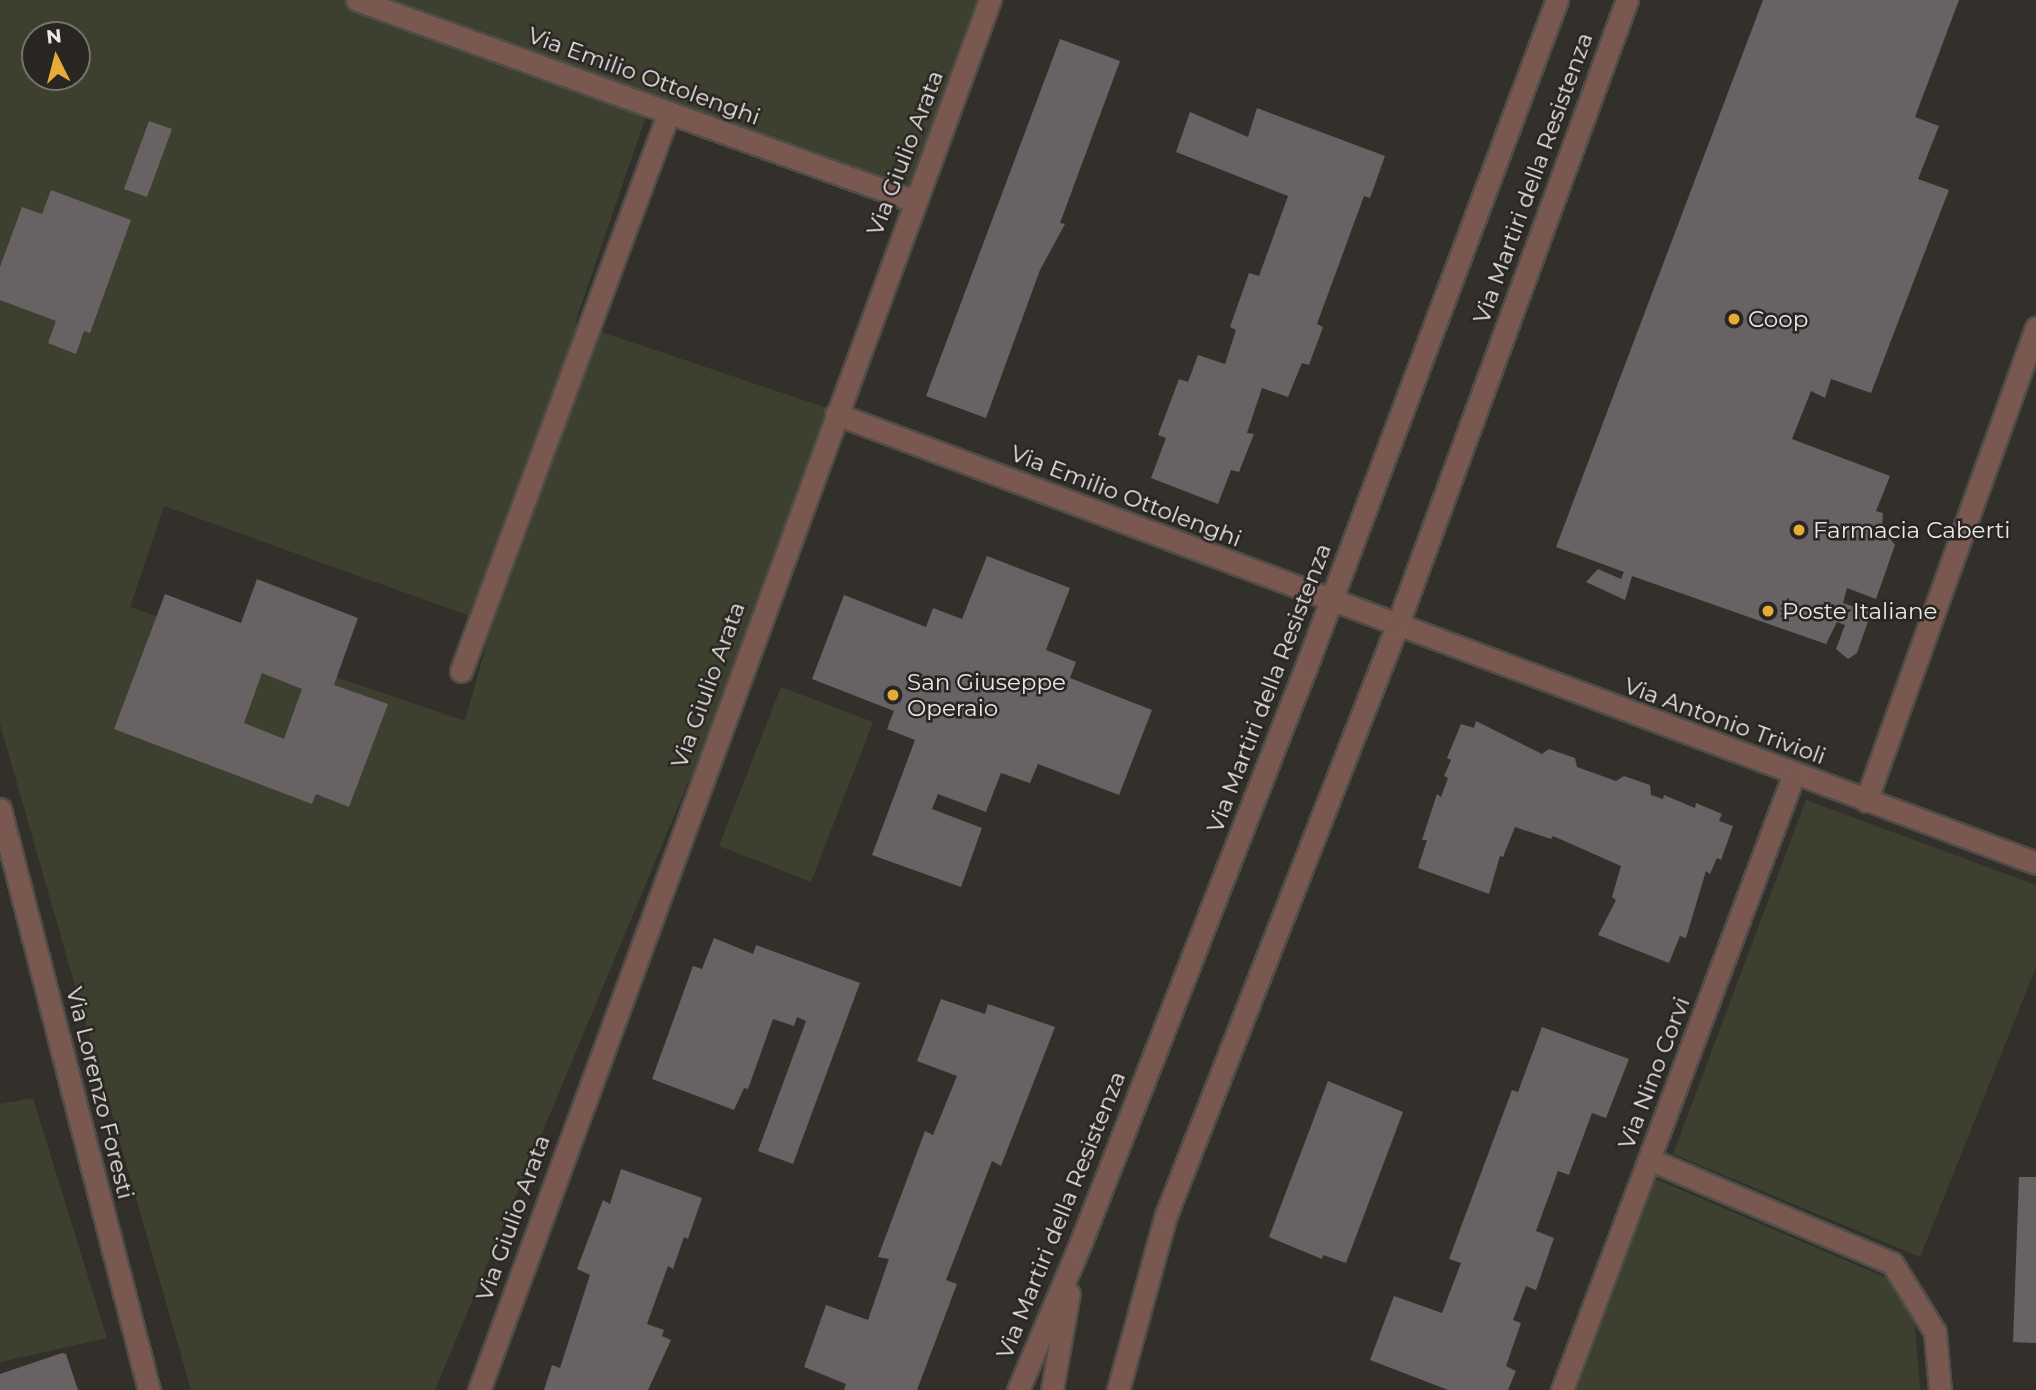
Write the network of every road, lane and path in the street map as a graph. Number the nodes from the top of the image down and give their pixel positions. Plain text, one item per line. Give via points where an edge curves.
1 (357, 0) edge
2 (990, 0) edge
3 (1557, 0) edge
4 (1627, 0) edge
5 (669, 112) junction
6 (914, 201) junction
7 (2036, 328) edge
8 (836, 414) junction
9 (1331, 601) junction
10 (1397, 626) junction
11 (461, 670) dead end
12 (1794, 774) junction
13 (1866, 801) junction
14 (0, 809) edge
15 (2036, 863) edge
16 (1649, 1159) junction
17 (1079, 1247) junction
18 (149, 1390) edge
19 (479, 1390) edge
20 (1018, 1390) edge
21 (1052, 1390) edge
22 (1118, 1390) edge
23 (1562, 1390) edge
24 (1940, 1390) edge

1 - 5 street, Via Emilio Ottolenghi
2 - 6 street, Via Giulio Arata
3 - 9 street, Via Martiri della Resistenza
4 - 10 street, Via Martiri della Resistenza
5 - 6 street, Via Emilio Ottolenghi
5 - 11 street
6 - 8 street, Via Giulio Arata
7 - 13 street
8 - 9 street, Via Emilio Ottolenghi
8 - 19 street, Via Giulio Arata
9 - 10 street, Via Emilio Ottolenghi
9 - 17 street, Via Martiri della Resistenza
10 - 12 street, Via Antonio Trivioli
10 - 22 street, Via Martiri della Resistenza via 1166,1215
12 - 13 street, Via Antonio Trivioli
12 - 16 street, Via Nino Corvi
13 - 15 street, Via Antonio Trivioli
14 - 18 street, Via Lorenzo Foresti
16 - 23 street, Via Nino Corvi
16 - 24 street via 1892,1263 1935,1332
17 - 20 street, Via Martiri della Resistenza
17 - 21 street

